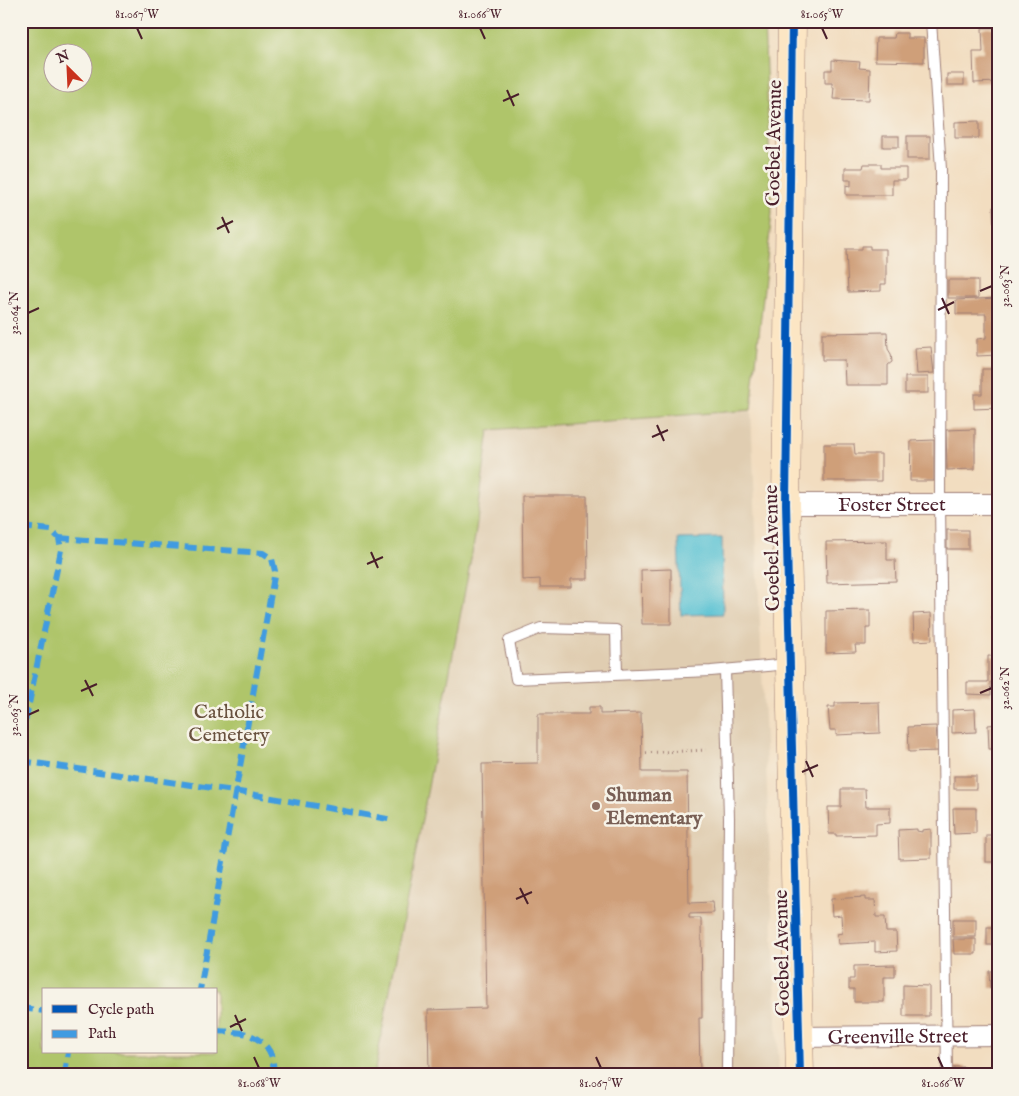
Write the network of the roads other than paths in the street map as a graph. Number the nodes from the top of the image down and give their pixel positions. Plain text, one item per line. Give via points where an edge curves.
1 (792, 21) edge
2 (931, 21) edge
3 (940, 503) junction
4 (786, 504) junction
5 (998, 504) edge
6 (790, 664) junction
7 (725, 670) junction
8 (617, 675) junction
9 (998, 1035) edge
10 (946, 1036) junction
11 (799, 1037) junction
12 (727, 1075) edge
13 (800, 1075) edge
14 (947, 1075) edge

1 - 4 street, Goebel Avenue
2 - 3 lane via 940,169
3 - 4 street, Foster Street
3 - 5 street, Foster Street
3 - 10 lane
4 - 6 street, Goebel Avenue
6 - 7 lane
6 - 11 street, Goebel Avenue
7 - 8 lane
7 - 12 lane via 729,818
8 - 8 lane via 516,679 509,641 541,628 616,630
9 - 10 street, Greenville Street
10 - 11 street, Greenville Street
10 - 14 lane
11 - 13 street, Goebel Avenue

